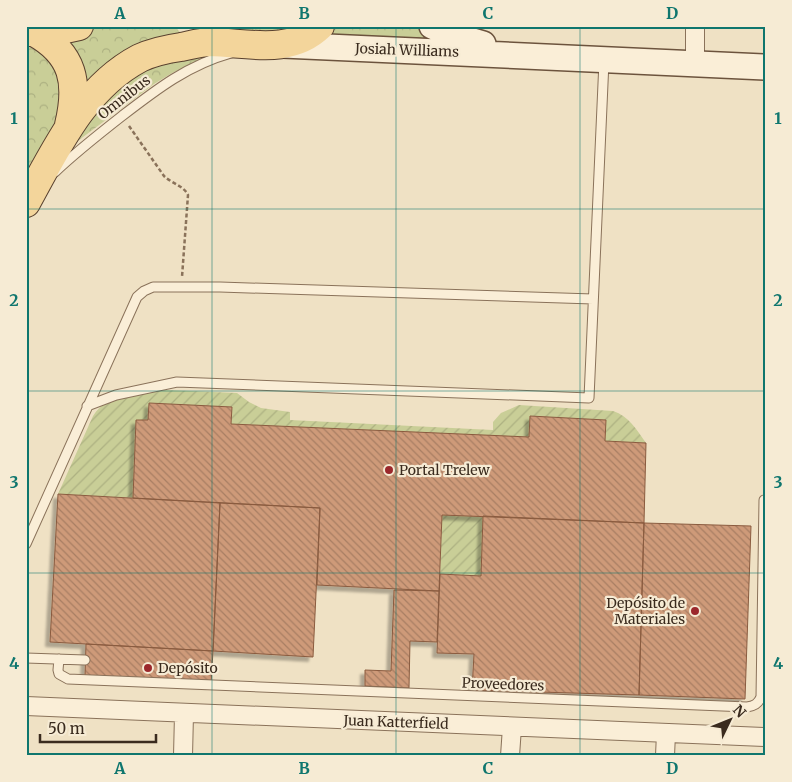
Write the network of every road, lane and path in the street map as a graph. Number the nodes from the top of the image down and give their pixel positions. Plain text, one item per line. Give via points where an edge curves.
1 (79, 26) edge
2 (182, 26) edge
3 (320, 26) edge
4 (432, 26) edge
5 (696, 26) edge
6 (30, 32) edge
7 (209, 42) junction
8 (271, 45) junction
9 (532, 55) junction
10 (604, 59) junction
11 (695, 63) junction
12 (766, 67) edge
13 (126, 122) dead end
14 (68, 126) junction
15 (26, 203) edge
16 (182, 286) junction
17 (594, 299) junction
18 (87, 406) junction
19 (764, 500) dead end
20 (26, 544) edge
21 (26, 658) edge
22 (59, 659) junction
23 (86, 660) dead end
24 (26, 706) edge
25 (184, 714) junction
26 (512, 727) junction
27 (666, 734) junction
28 (766, 738) edge
29 (183, 756) edge
30 (510, 756) edge
31 (665, 756) edge

1 - 6 main road
2 - 7 main road
3 - 8 main road via 300,41
4 - 9 main road, Josiah Williams via 474,42
5 - 11 street
6 - 14 main road via 48,40 61,52 69,66 74,96
7 - 8 main road
7 - 14 main road via 142,57 108,81
8 - 9 main road, Josiah Williams
8 - 15 lane, Omnibus via 230,53 163,84 85,145
9 - 10 main road, Josiah Williams
10 - 11 main road, Josiah Williams
10 - 17 lane
11 - 12 main road, Josiah Williams
13 - 16 path via 164,176 183,188 188,196
14 - 15 main road
16 - 17 lane
16 - 18 lane via 153,287 137,297
17 - 18 lane via 589,398 177,382 116,395
18 - 20 lane
19 - 22 lane, Proveedores via 761,698 754,706 68,679 59,674
21 - 22 lane
22 - 23 lane
24 - 25 street, Juan Katterfield
25 - 26 street, Juan Katterfield
25 - 29 street
26 - 27 street, Juan Katterfield
26 - 30 street
27 - 28 street, Juan Katterfield
27 - 31 street

